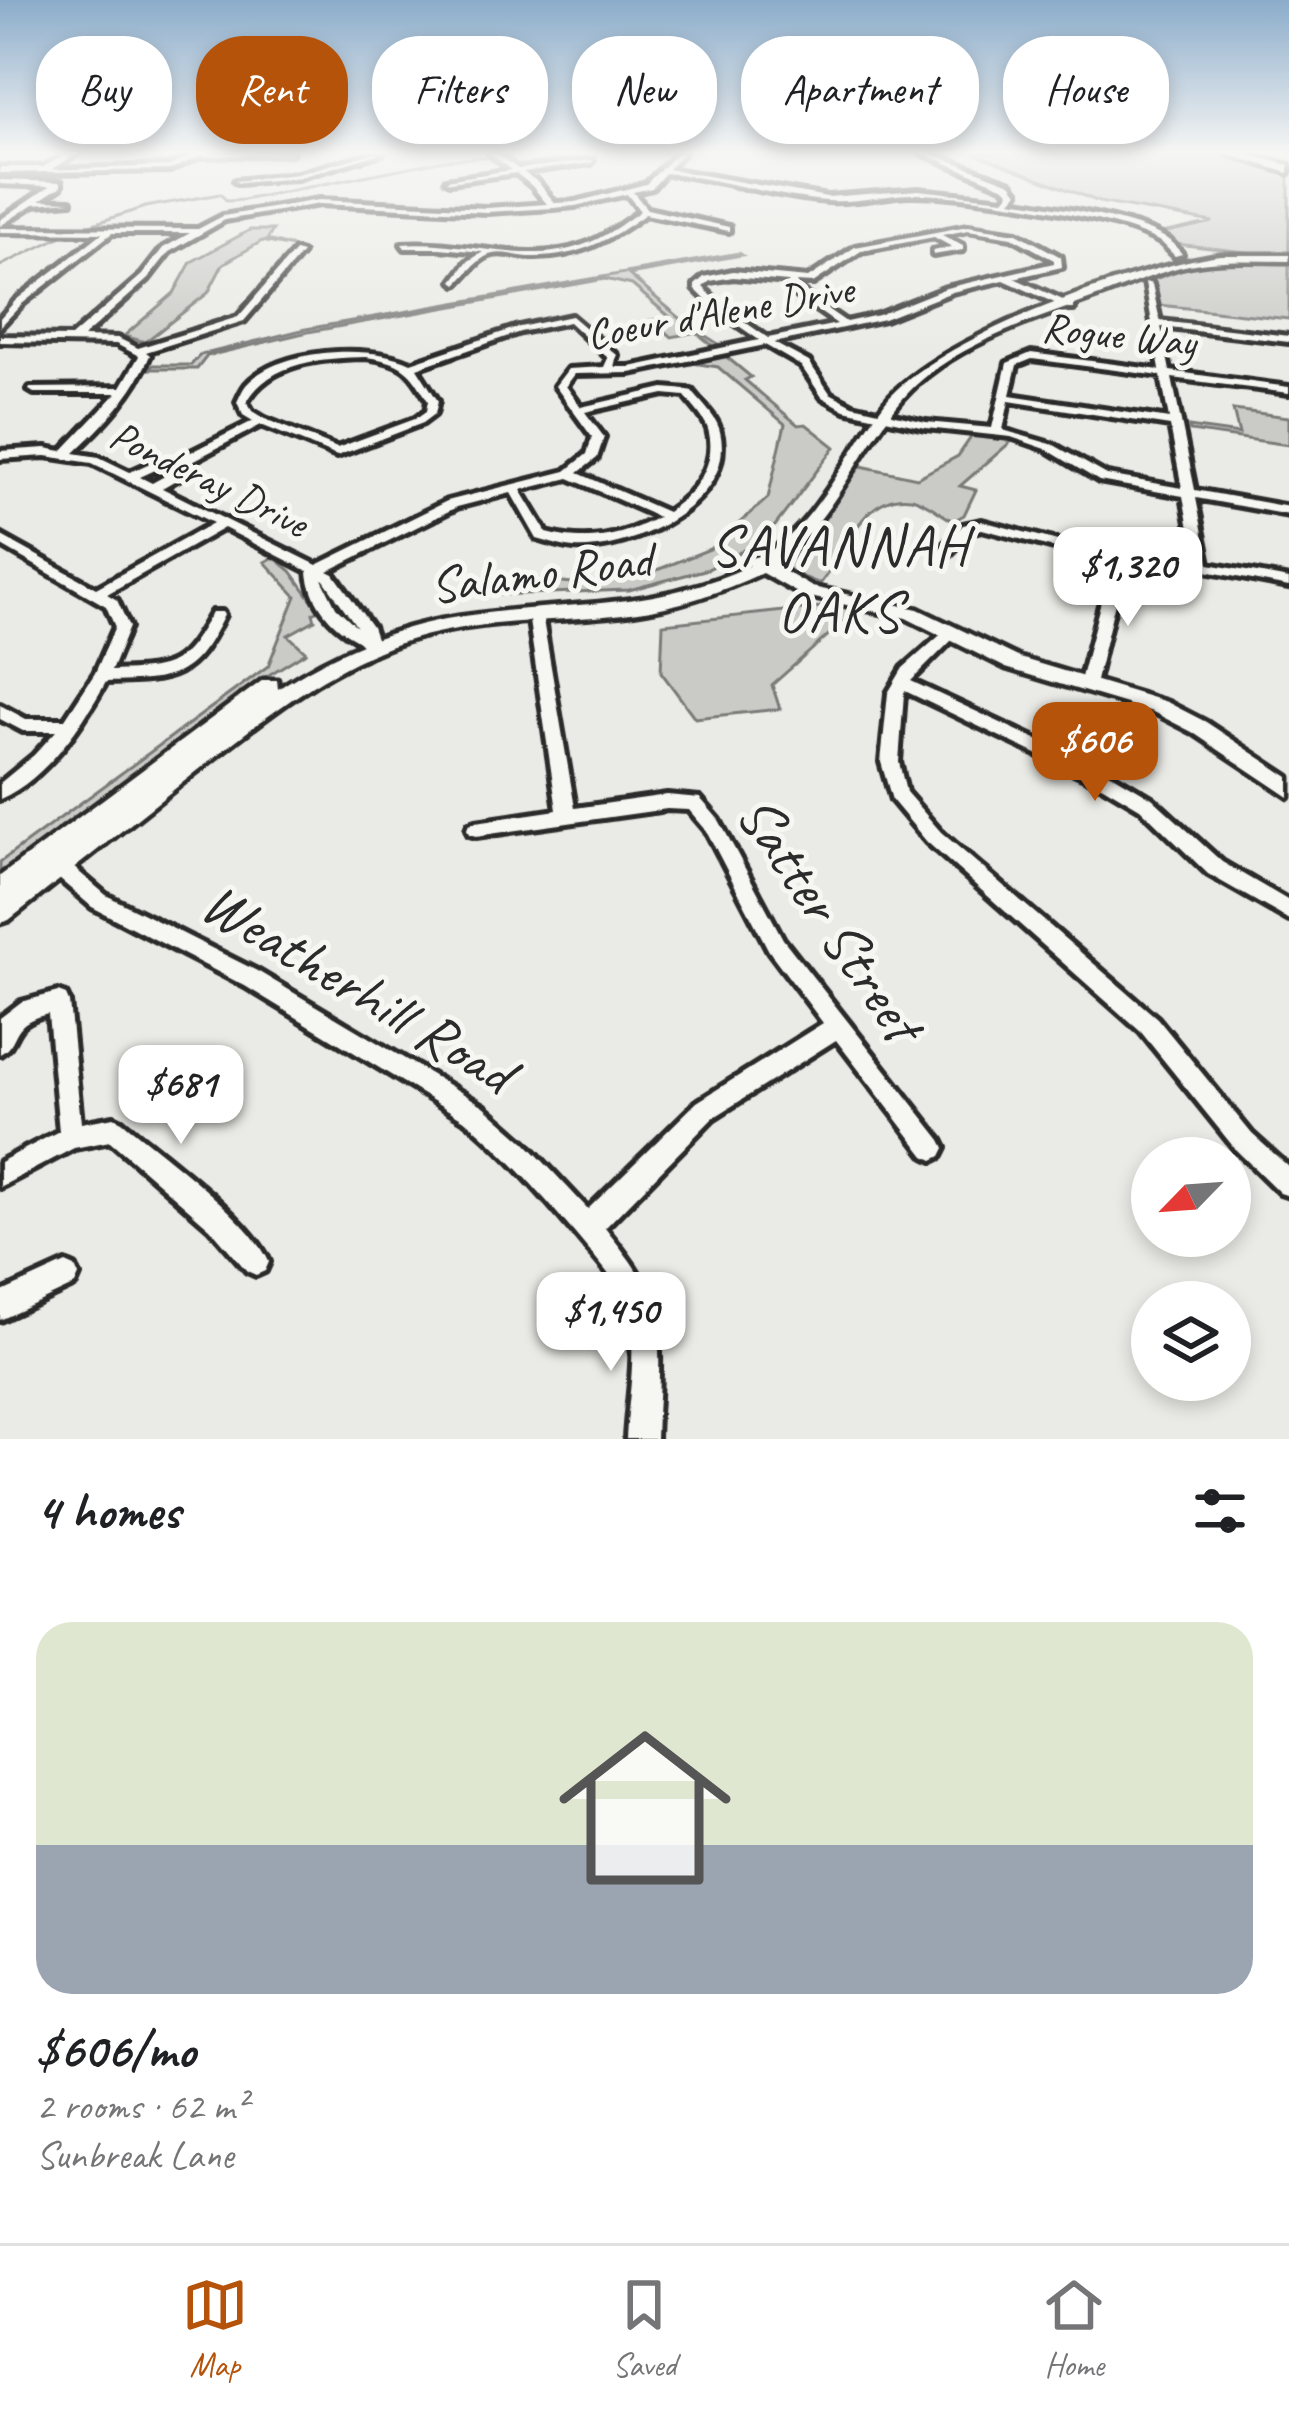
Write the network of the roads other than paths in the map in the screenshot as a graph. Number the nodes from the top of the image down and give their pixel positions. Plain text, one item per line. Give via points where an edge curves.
1 (216, 220) edge
2 (631, 220) edge
3 (681, 220) edge
4 (1097, 220) edge
5 (0, 227) edge
6 (726, 230) dead end
7 (110, 231) junction
8 (202, 231) junction
9 (933, 234) junction
10 (405, 246) dead end
11 (490, 252) junction
12 (298, 253) dead end
13 (936, 253) dead end
14 (1184, 258) junction
15 (1289, 258) edge
16 (1007, 278) junction
17 (457, 280) dead end
18 (792, 283) junction
19 (1148, 284) dead end
20 (1066, 305) junction
21 (0, 324) edge
22 (1158, 324) junction
23 (845, 325) junction
24 (0, 339) edge
25 (75, 339) junction
26 (1289, 339) edge
27 (767, 341) junction
28 (141, 350) junction
29 (411, 366) junction
30 (608, 369) junction
31 (1166, 370) junction
32 (34, 390) dead end
33 (120, 390) junction
34 (1289, 390) edge
35 (1005, 398) junction
36 (580, 410) junction
37 (878, 415) junction
38 (261, 422) junction
39 (1176, 424) junction
40 (997, 431) junction
41 (67, 453) junction
42 (0, 455) edge
43 (178, 463) junction
44 (570, 473) junction
45 (132, 476) junction
46 (154, 487) junction
47 (514, 488) junction
48 (1191, 494) junction
49 (1289, 511) edge
50 (668, 517) junction
51 (224, 522) junction
52 (0, 539) edge
53 (941, 555) dead end
54 (1118, 561) junction
55 (755, 562) junction
56 (1203, 566) junction
57 (314, 572) junction
58 (1289, 583) edge
59 (96, 594) junction
60 (535, 614) junction
61 (217, 615) dead end
62 (952, 632) junction
63 (368, 642) junction
64 (99, 677) junction
65 (902, 683) junction
66 (1087, 685) junction
67 (0, 712) edge
68 (68, 725) junction
69 (1289, 788) edge
70 (0, 792) edge
71 (567, 816) junction
72 (476, 829) dead end
73 (52, 861) junction
74 (0, 890) edge
75 (1289, 910) edge
76 (0, 912) edge
77 (838, 1026) junction
78 (0, 1043) edge
79 (71, 1137) junction
80 (933, 1148) dead end
81 (0, 1174) edge
82 (1289, 1184) edge
83 (586, 1229) junction
84 (256, 1262) dead end
85 (66, 1276) dead end
86 (0, 1306) edge
87 (641, 1439) edge

1 - 8 street
2 - 11 street via 585,250 538,257
3 - 6 street
4 - 14 street via 1128,227
5 - 7 street
7 - 8 street
7 - 21 street
8 - 25 street via 166,250
9 - 13 street via 960,248
9 - 16 street, Coeur d'Alene Drive via 1003,231 1060,262
9 - 18 street, Coeur d'Alene Drive via 858,249 824,276
10 - 11 street
11 - 17 street
12 - 28 street via 241,319
14 - 15 main road, Salamo Road
14 - 20 main road, Salamo Road
16 - 20 street
16 - 23 street, Coeur d'Alene Drive
18 - 23 street
18 - 27 street via 733,274 698,285
19 - 22 street
20 - 37 main road, Salamo Road via 936,363
22 - 26 street, Rogue Way
22 - 31 street
23 - 27 street, Coeur d'Alene Drive
24 - 25 street
25 - 28 street
27 - 30 street, Coeur d'Alene Drive
27 - 37 street via 811,369 833,400
28 - 33 street via 142,364
29 - 30 street via 571,319 613,357
29 - 38 street via 351,354 277,369 244,393 244,409
29 - 38 street via 433,401 430,412 355,448 330,450
30 - 36 street, Coeur d'Alene Drive via 562,378
31 - 34 street, Rogue Way
31 - 35 street, Rogue Way via 1031,356 1012,363
31 - 39 street
32 - 33 street
33 - 41 street
35 - 39 street
35 - 40 street, Rogue Way
36 - 44 street, Coeur d'Alene Drive via 598,441
36 - 50 street via 678,391 707,411 720,437 713,470
37 - 40 street
37 - 55 main road, Salamo Road via 809,525
38 - 43 street
39 - 48 street
40 - 48 street via 1050,447 1091,475
41 - 42 street, Ponderay Drive
41 - 45 street, Ponderay Drive
43 - 45 street
43 - 46 street via 176,474
44 - 47 street
44 - 50 street
45 - 46 street, Ponderay Drive
46 - 51 street, Ponderay Drive
47 - 50 street via 542,536 559,542 631,535
47 - 57 street via 441,508
48 - 49 street
48 - 56 street
51 - 57 street, Ponderay Drive
51 - 59 street
52 - 59 street
53 - 54 street via 982,525
54 - 56 street
54 - 66 street
55 - 60 main road, Salamo Road via 710,590 659,604
55 - 62 main road via 807,591 892,607
55 - 63 main road, Salamo Road via 659,592 471,608
56 - 58 street
57 - 63 street, Ponderay Drive via 335,615
59 - 64 street via 118,609 122,627
60 - 63 main road, Salamo Road
60 - 71 street
61 - 64 street via 182,667
62 - 65 street
62 - 66 main road via 1013,663
63 - 73 main road, Salamo Road via 319,656 256,694
64 - 68 street
65 - 75 street via 1109,781 1146,803 1215,868
65 - 82 street via 890,763 914,818 1149,1024 1244,1142
66 - 69 main road via 1191,722
67 - 68 street via 23,725
68 - 70 street via 38,764
71 - 72 street, Satter Street
71 - 77 street, Satter Street via 694,803 776,945
73 - 74 main road, Salamo Road
73 - 76 main road, Salamo Road
73 - 83 street, Weatherhill Road via 99,901 252,979 476,1114
77 - 80 street, Satter Street
77 - 83 street via 705,1110
78 - 79 street via 23,1009 58,1002
79 - 81 street
79 - 84 street via 122,1132
83 - 87 street, Weatherhill Road via 628,1277 640,1306
85 - 86 street

